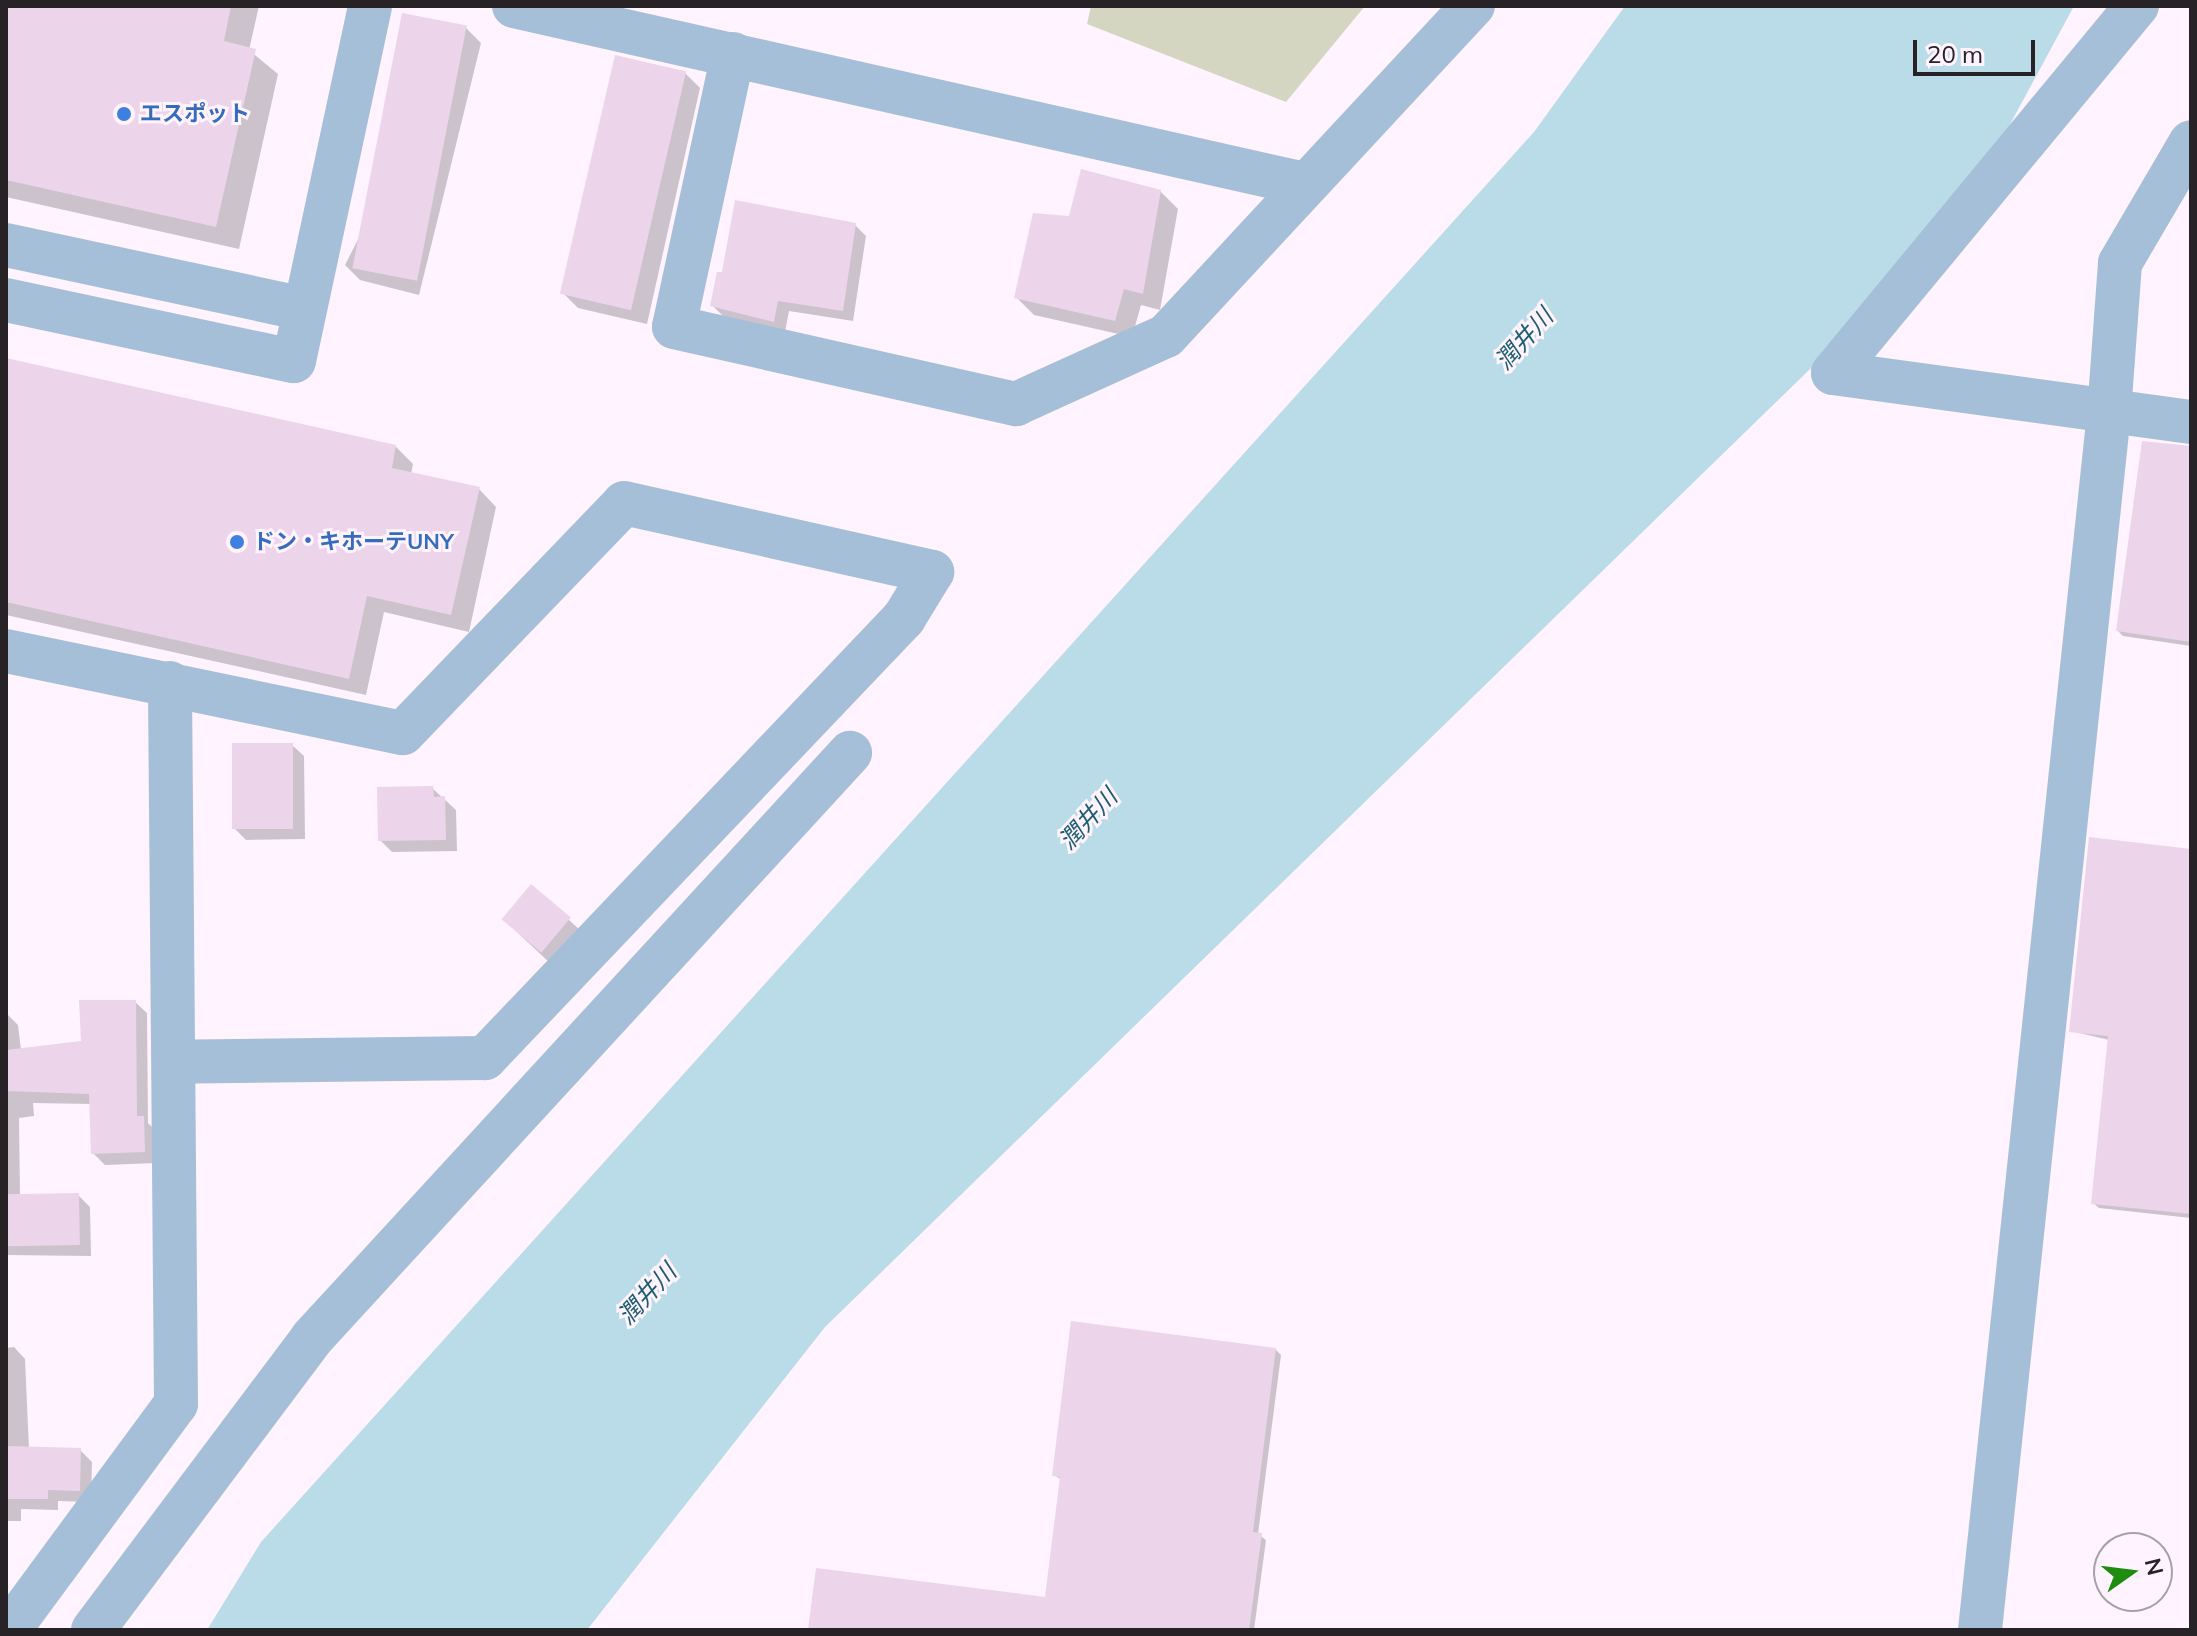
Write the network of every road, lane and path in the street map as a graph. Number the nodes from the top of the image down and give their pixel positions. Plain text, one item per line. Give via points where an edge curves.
1 (370, 6) edge
2 (514, 6) edge
3 (1473, 6) edge
4 (2137, 6) edge
5 (733, 54) junction
6 (2191, 142) edge
7 (1304, 184) junction
8 (6, 245) edge
9 (6, 300) edge
10 (304, 309) junction
11 (2109, 413) junction
12 (2191, 422) edge
13 (6, 651) edge
14 (170, 683) junction
15 (850, 753) dead end
16 (174, 1062) junction
17 (6, 1625) edge
18 (93, 1630) edge
19 (1980, 1630) edge

1 - 10 street
2 - 5 street
3 - 7 street
4 - 11 street via 1833,373
5 - 7 street
5 - 7 street via 674,327 1016,404 1166,336
6 - 11 street via 2120,263
8 - 10 street
9 - 10 street via 294,361
11 - 12 street
11 - 19 street
13 - 14 street
14 - 16 street
14 - 16 street via 403,733 624,503 932,572 904,618 485,1058
15 - 18 street via 312,1338
16 - 17 street via 176,1404 18,1618

